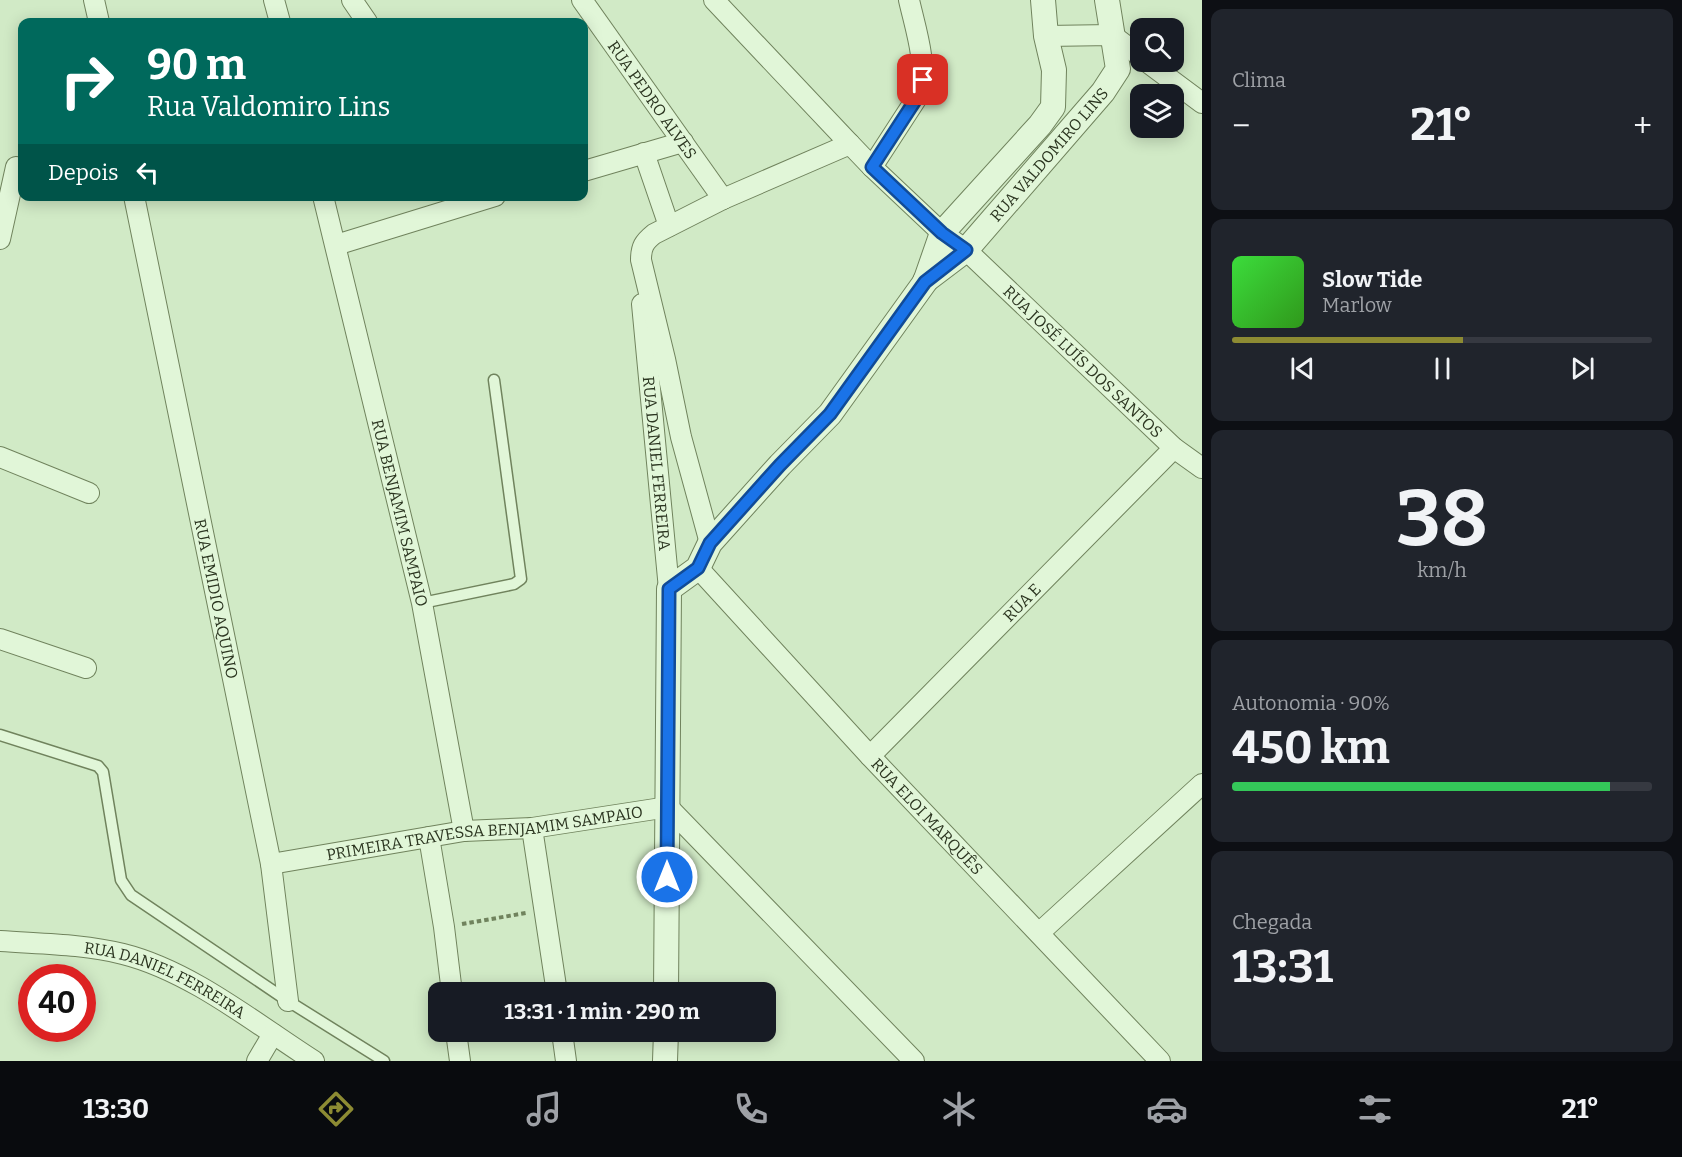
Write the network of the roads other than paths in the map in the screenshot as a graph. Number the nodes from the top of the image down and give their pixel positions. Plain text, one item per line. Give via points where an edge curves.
1 (94, 0) edge
2 (274, 0) edge
3 (352, 0) edge
4 (582, 0) edge
5 (714, 0) edge
6 (909, 0) edge
7 (1043, 0) edge
8 (1107, 0) edge
9 (98, 18) edge
10 (279, 18) edge
11 (364, 18) edge
12 (1112, 35) junction
13 (1046, 36) junction
14 (1130, 48) edge
15 (1160, 72) edge
16 (1202, 103) edge
17 (683, 142) junction
18 (850, 144) junction
19 (644, 153) junction
20 (13, 167) edge
21 (872, 167) junction
22 (588, 170) edge
23 (723, 199) junction
24 (135, 201) edge
25 (324, 201) edge
26 (477, 201) edge
27 (669, 226) junction
28 (942, 233) junction
29 (0, 239) edge
30 (336, 245) junction
31 (966, 250) junction
32 (641, 260) junction
33 (925, 282) junction
34 (494, 380) dead end
35 (1174, 448) junction
36 (0, 457) edge
37 (1202, 468) edge
38 (89, 493) dead end
39 (710, 543) junction
40 (698, 568) junction
41 (669, 589) junction
42 (422, 603) junction
43 (0, 639) edge
44 (86, 668) dead end
45 (0, 735) edge
46 (870, 756) junction
47 (1202, 784) edge
48 (668, 807) junction
49 (532, 828) junction
50 (464, 831) junction
51 (429, 837) junction
52 (271, 864) junction
53 (1039, 933) junction
54 (0, 941) edge
55 (451, 982) edge
56 (555, 982) edge
57 (666, 982) edge
58 (288, 1001) junction
59 (273, 1034) junction
60 (457, 1042) edge
61 (563, 1042) edge
62 (257, 1061) edge
63 (314, 1061) edge
64 (384, 1061) edge
65 (460, 1061) edge
66 (566, 1061) edge
67 (914, 1061) edge
68 (1160, 1061) edge

1 - 9 street
2 - 10 street
3 - 11 street
4 - 17 street, RUA PEDRO ALVES
5 - 18 street, RUA JOSÉ LUÍS DOS SANTOS
6 - 21 street via 923,80 920,93
7 - 13 street, RUA VALDOMIRO LINS
8 - 12 street, RUA VALDOMIRO LINS
12 - 13 street
12 - 14 street
12 - 31 street, RUA VALDOMIRO LINS via 1118,69 1103,92
13 - 28 street, RUA VALDOMIRO LINS via 1054,70 1053,107
15 - 16 street
17 - 19 street
17 - 23 street, RUA PEDRO ALVES
18 - 21 street, RUA JOSÉ LUÍS DOS SANTOS
18 - 23 street
19 - 22 street
19 - 27 street
20 - 29 street
21 - 28 street, RUA JOSÉ LUÍS DOS SANTOS
23 - 27 street
24 - 52 street, RUA EMIDIO AQUINO
25 - 30 street, RUA BENJAMIM SAMPAIO
26 - 30 street
27 - 32 street via 645,241
28 - 31 street, RUA JOSÉ LUÍS DOS SANTOS
28 - 33 street, RUA VALDOMIRO LINS
30 - 42 street, RUA BENJAMIM SAMPAIO
31 - 33 street, RUA VALDOMIRO LINS
31 - 35 street, RUA JOSÉ LUÍS DOS SANTOS
32 - 39 street via 681,437
32 - 41 street, RUA DANIEL FERREIRA
33 - 39 street, RUA VALDOMIRO LINS via 830,414
34 - 42 lane via 520,579 514,584
35 - 37 street, RUA JOSÉ LUÍS DOS SANTOS
35 - 46 street, RUA E
36 - 38 street
39 - 40 street, RUA VALDOMIRO LINS
40 - 41 street, RUA VALDOMIRO LINS
40 - 46 street, RUA ELOI MARQUÊS
41 - 48 street, RUA DANIEL FERREIRA
42 - 50 street, RUA BENJAMIM SAMPAIO
43 - 44 street
45 - 58 lane via 94,763 101,769 125,888
46 - 53 street, RUA ELOI MARQUÊS
47 - 53 street
48 - 49 street, PRIMEIRA TRAVESSA BENJAMIM SAMPAIO
48 - 57 street, RUA DANIEL FERREIRA
48 - 67 street
49 - 50 street, PRIMEIRA TRAVESSA BENJAMIM SAMPAIO
49 - 56 street
50 - 51 street, PRIMEIRA TRAVESSA BENJAMIM SAMPAIO
51 - 52 street, PRIMEIRA TRAVESSA BENJAMIM SAMPAIO
51 - 55 street
52 - 58 street, RUA EMIDIO AQUINO
53 - 68 street, RUA ELOI MARQUÊS
54 - 59 street, RUA DANIEL FERREIRA via 81,946 124,954 207,991
58 - 64 lane
59 - 62 street
59 - 63 street, RUA DANIEL FERREIRA
60 - 65 street
61 - 66 street

